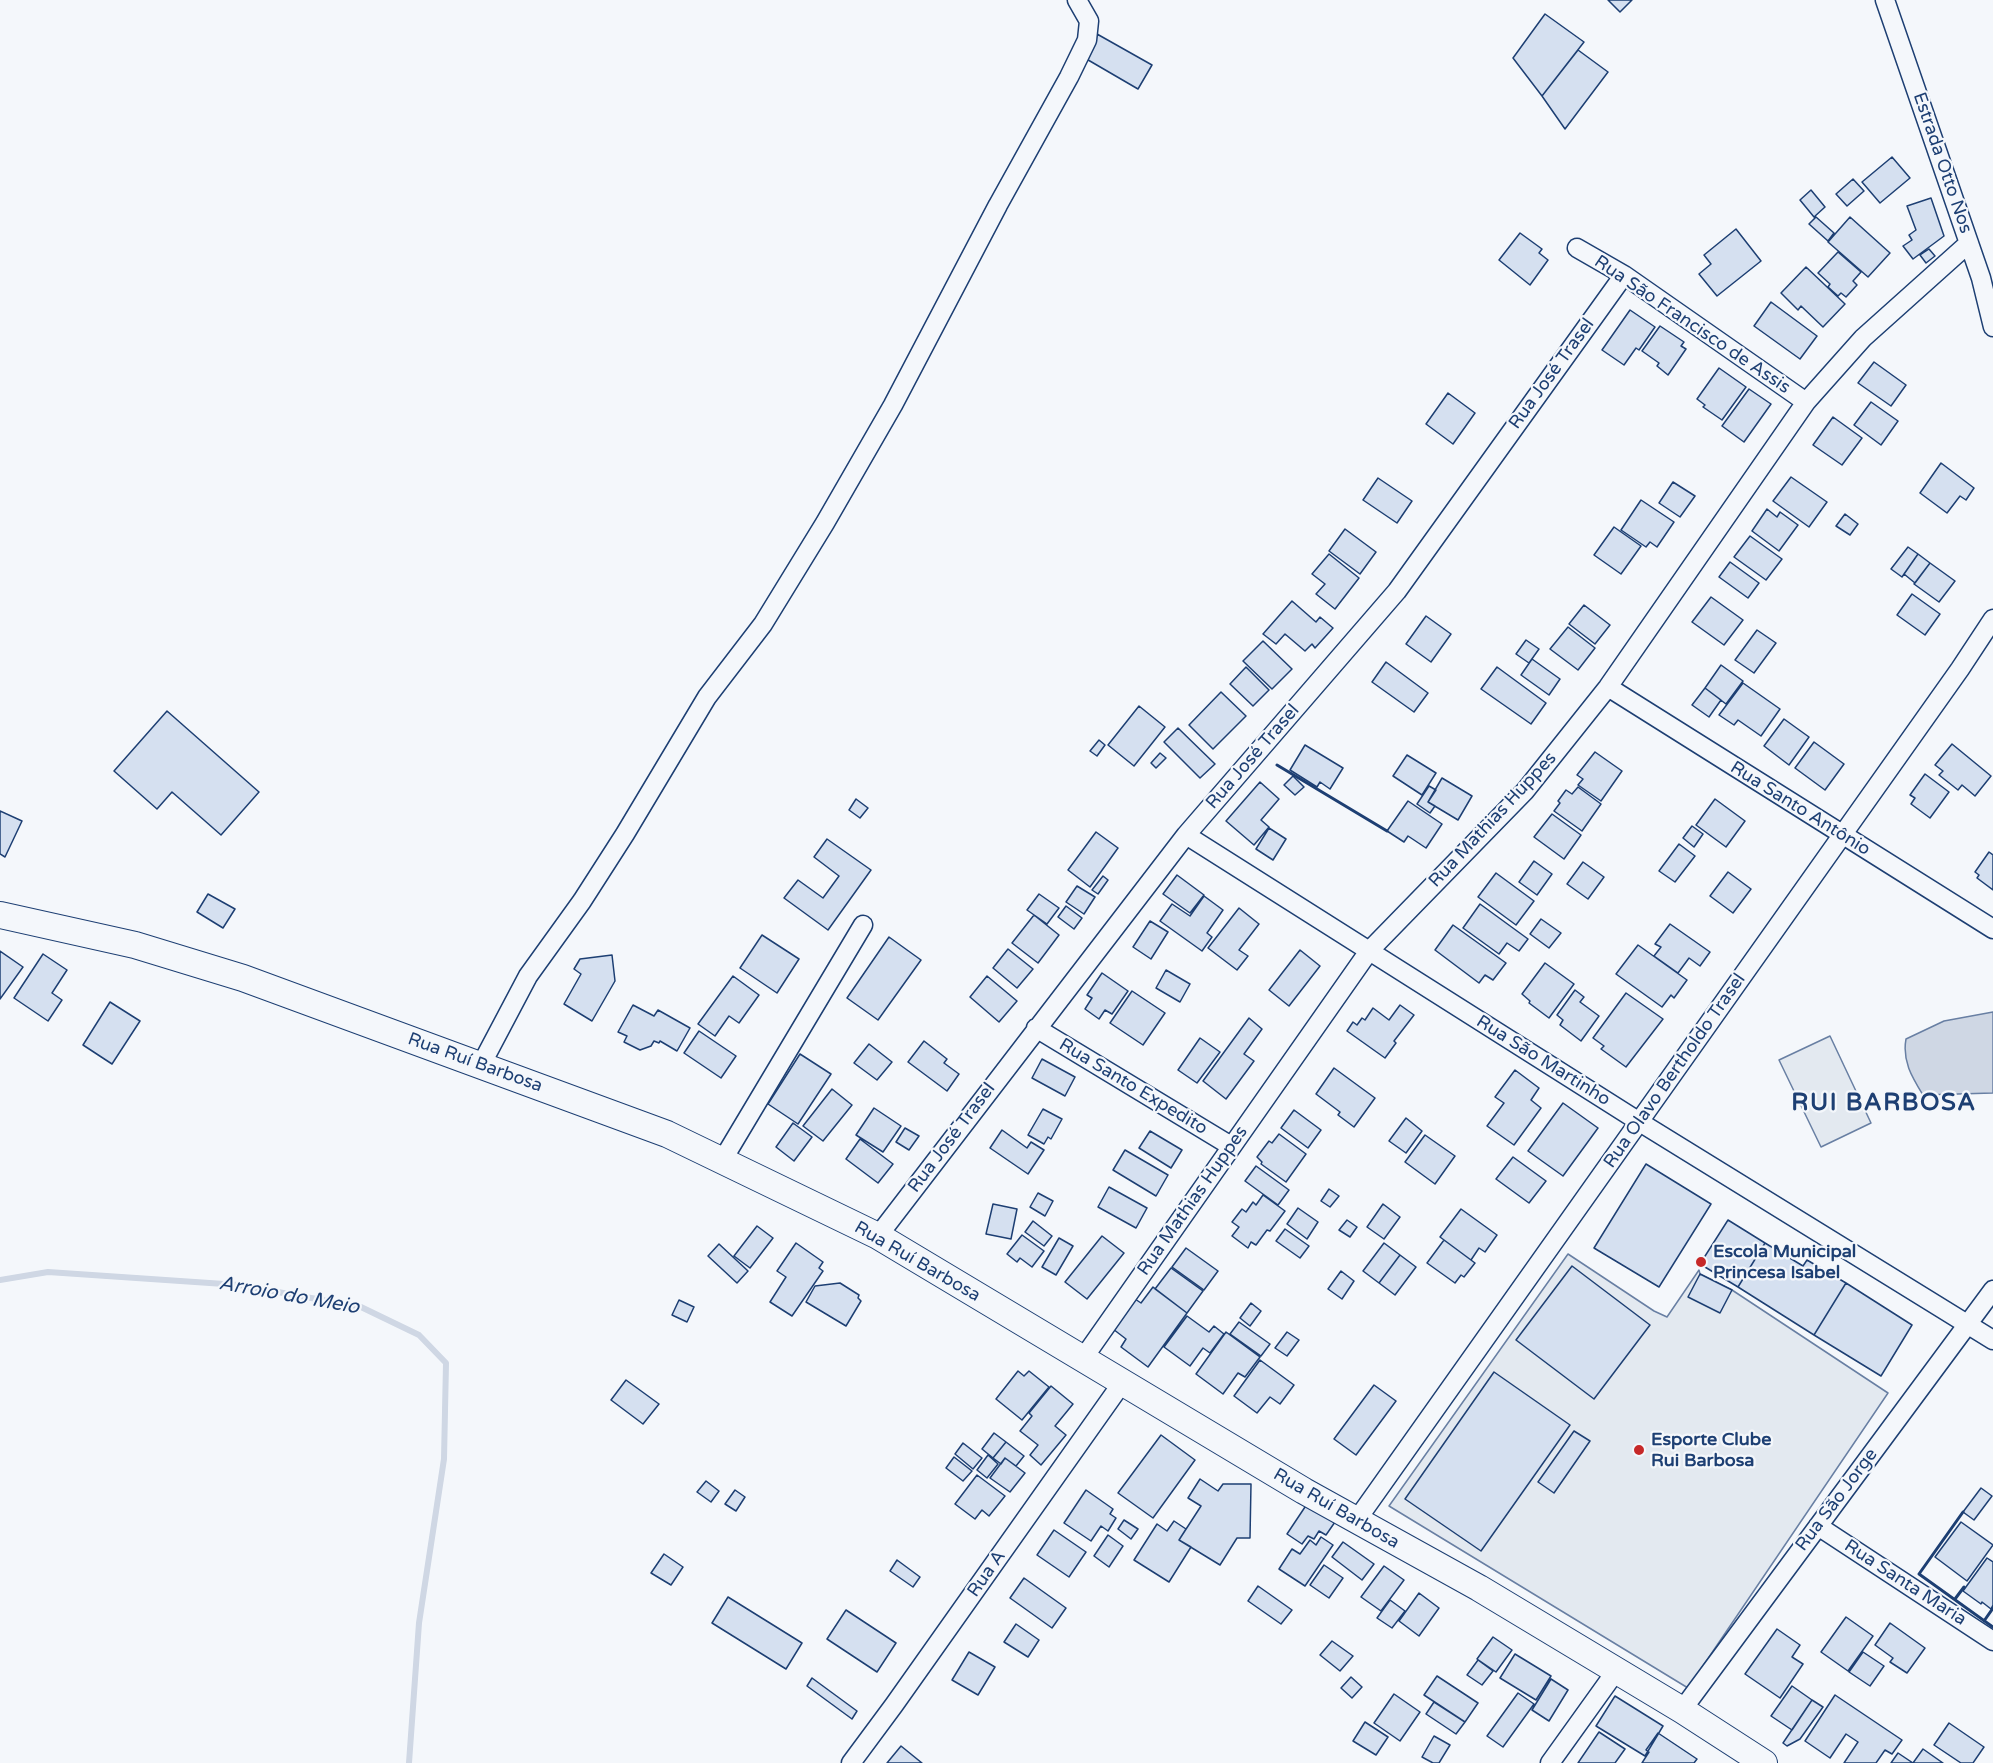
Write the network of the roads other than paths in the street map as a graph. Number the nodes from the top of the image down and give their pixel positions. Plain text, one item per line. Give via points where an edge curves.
1 (1077, 0) edge
2 (1885, 0) edge
3 (1969, 243) junction
4 (1577, 248) dead end
5 (1624, 274) junction
6 (1993, 327) edge
7 (1806, 402) junction
8 (1993, 619) edge
9 (1608, 687) junction
10 (1186, 835) junction
11 (1842, 835) junction
12 (0, 915) edge
13 (863, 925) dead end
14 (1993, 929) edge
15 (1369, 951) junction
16 (1036, 1028) junction
17 (481, 1065) junction
18 (1638, 1122) junction
19 (1231, 1146) junction
20 (723, 1161) junction
21 (878, 1236) junction
22 (1993, 1290) edge
23 (1968, 1323) junction
24 (1993, 1340) edge
25 (1082, 1360) junction
26 (1122, 1383) junction
27 (1356, 1521) junction
28 (1818, 1526) junction
29 (1993, 1641) edge
30 (1616, 1671) junction
31 (1682, 1710) junction
32 (851, 1763) edge
33 (1550, 1763) edge
34 (1764, 1763) edge

1 - 17 street via 1089,21 1087,40 893,405 763,624 707,697 613,853 528,976
2 - 3 street, Estrada Otto Nos
3 - 6 street, Estrada Otto Nos
3 - 7 street, Rua Mathias Huppes via 1863,338
4 - 5 street, Rua São Francisco de Assis
5 - 7 street, Rua São Francisco de Assis
5 - 10 street, Rua José Trasel via 1397,591
7 - 9 street, Rua Mathias Huppes
8 - 11 street, Rua Olavo Bertholdo Trasel
9 - 11 street, Rua Santo Antônio
9 - 15 street, Rua Mathias Huppes via 1525,791
10 - 15 street, Rua São Martinho
10 - 16 street, Rua José Trasel
11 - 14 street, Rua Santo Antônio
11 - 18 street, Rua Olavo Bertholdo Trasel
12 - 17 main road, Rua Ruí Barbosa via 135,945 243,978
13 - 20 street
15 - 18 street, Rua São Martinho
15 - 19 street, Rua Mathias Huppes
16 - 19 street, Rua Santo Expedito
16 - 21 street, Rua José Trasel
17 - 20 main road, Rua Ruí Barbosa via 667,1134
18 - 23 street, Rua São Martinho
18 - 27 street, Rua Olavo Bertholdo Trasel
19 - 25 street, Rua Mathias Huppes
20 - 21 main road, Rua Ruí Barbosa
21 - 25 main road, Rua Ruí Barbosa
22 - 23 street, Rua São Jorge
23 - 24 street, Rua São Martinho
23 - 28 street, Rua São Jorge
25 - 26 main road, Rua Ruí Barbosa
26 - 27 main road, Rua Ruí Barbosa
26 - 32 street, Rua A
27 - 30 main road, Rua Ruí Barbosa via 1479,1588
28 - 29 street, Rua Santa Maria
28 - 31 street, Rua São Jorge
30 - 31 main road, Rua Ruí Barbosa
30 - 33 street
31 - 34 main road, Rua Ruí Barbosa

